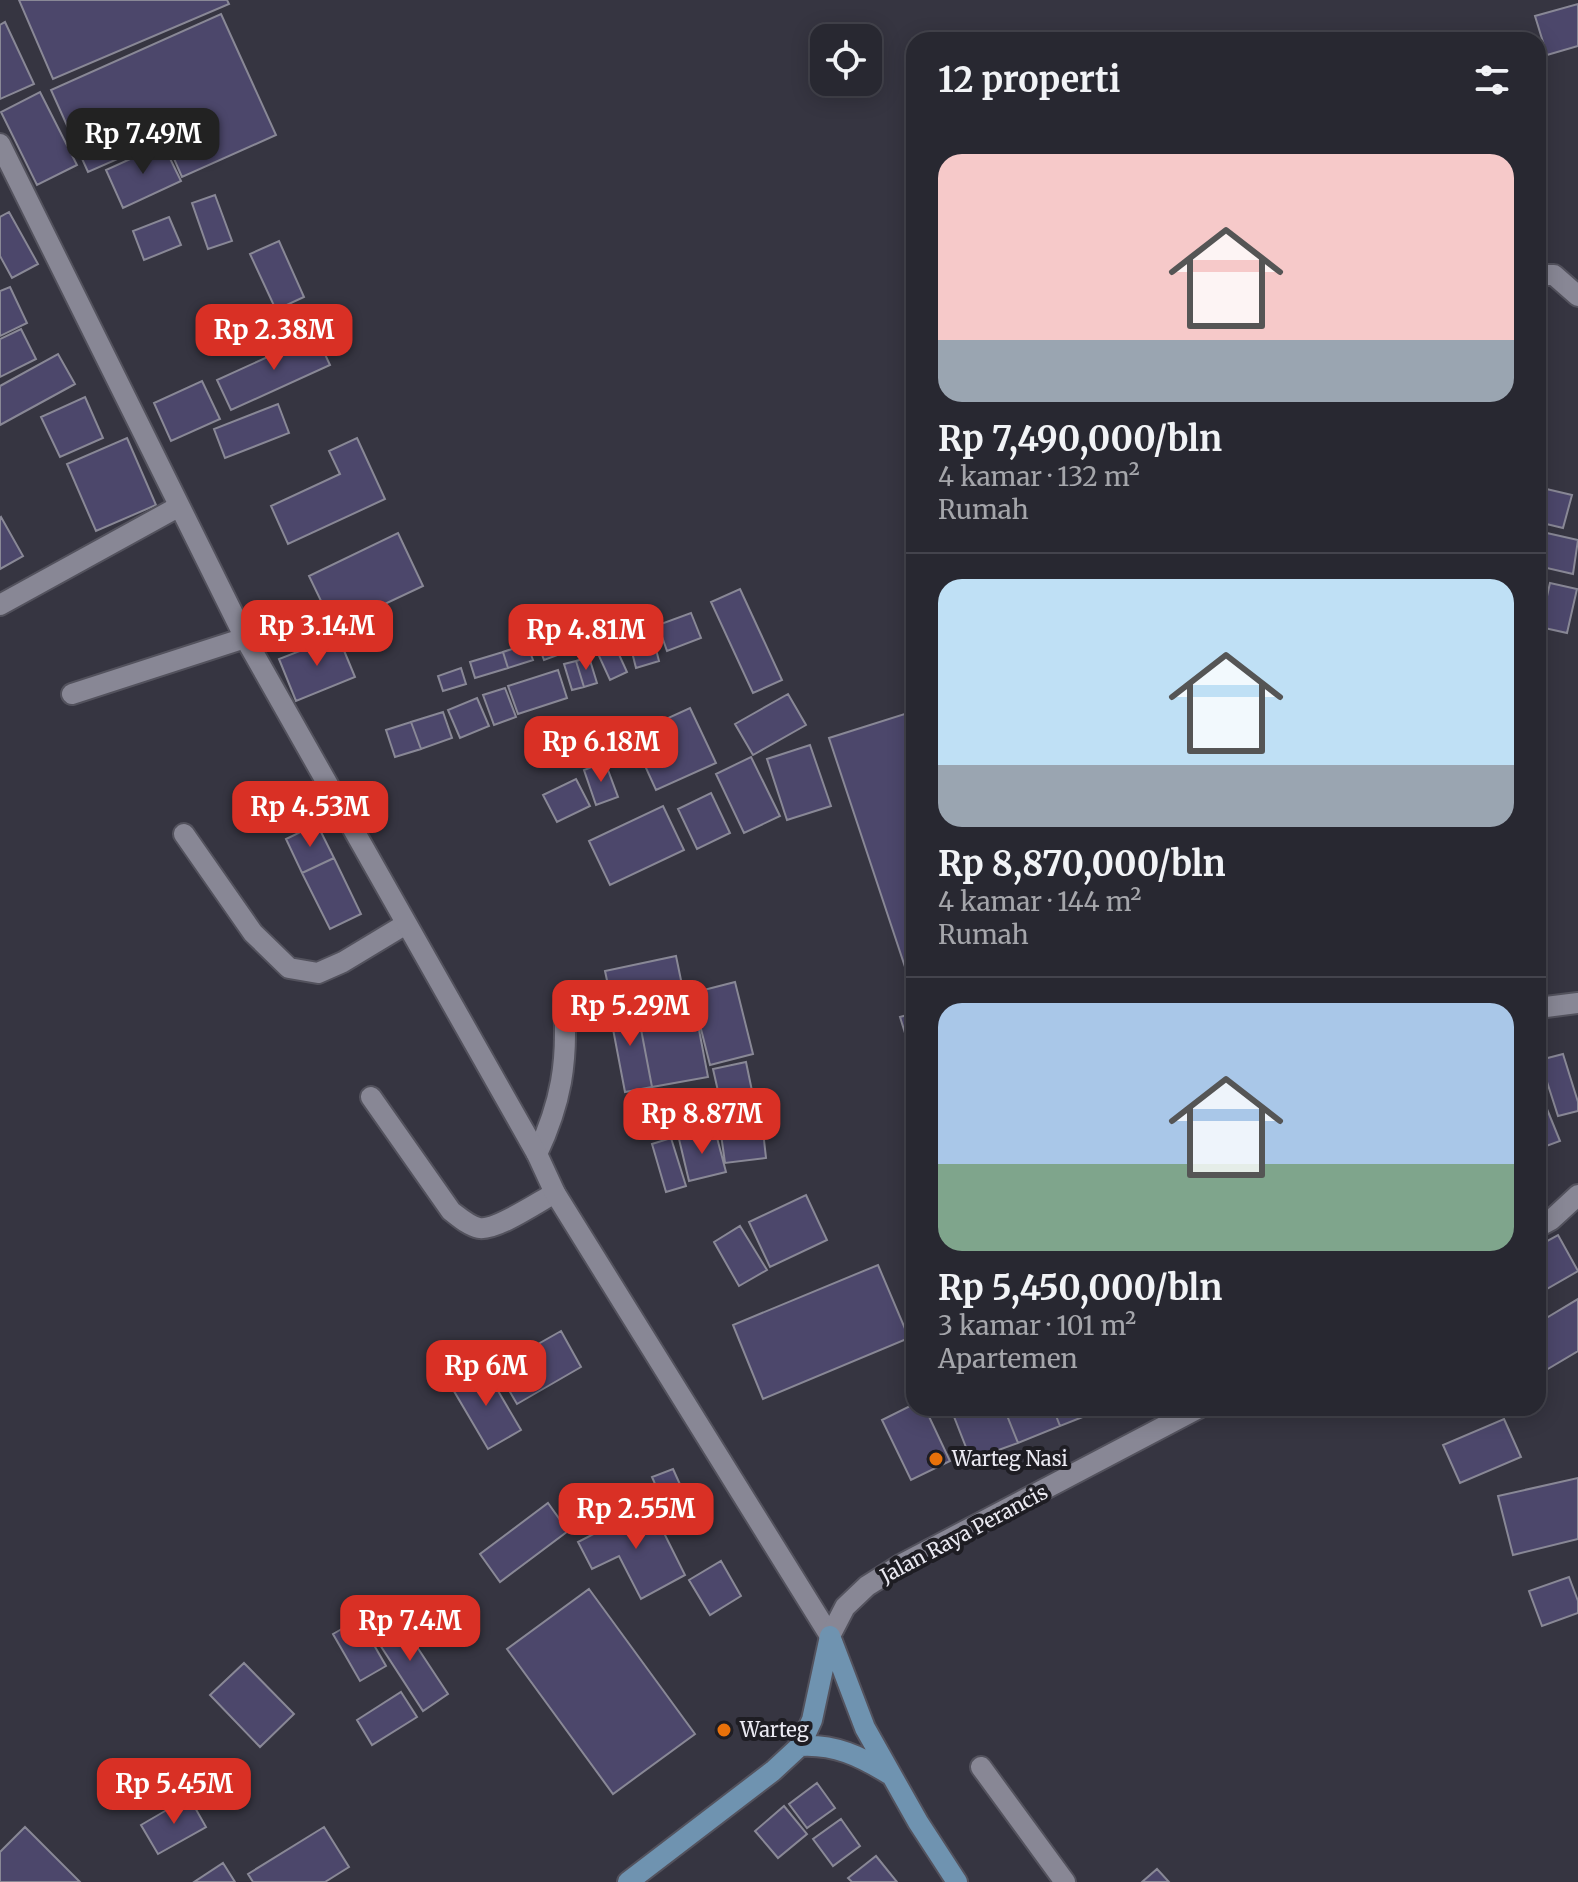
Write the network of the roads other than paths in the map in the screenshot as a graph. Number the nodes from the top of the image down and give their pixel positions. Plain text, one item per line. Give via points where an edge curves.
1 (0, 144) edge
2 (1546, 275) edge
3 (1578, 296) edge
4 (178, 507) junction
5 (0, 605) edge
6 (245, 638) junction
7 (72, 694) dead end
8 (184, 834) dead end
9 (406, 924) junction
10 (1578, 1003) edge
11 (564, 1006) dead end
12 (1546, 1007) edge
13 (371, 1097) dead end
14 (537, 1154) junction
15 (555, 1193) junction
16 (1578, 1195) edge
17 (1546, 1223) edge
18 (1181, 1416) edge
19 (830, 1636) junction
20 (800, 1746) junction
21 (981, 1767) dead end
22 (891, 1775) junction
23 (628, 1882) edge
24 (957, 1882) edge
25 (1065, 1882) edge

1 - 4 street
2 - 3 street via 1554,275
4 - 5 street
4 - 6 street
6 - 7 street
6 - 9 street
8 - 9 street via 253,933 289,968 318,973
9 - 14 street
10 - 12 street
11 - 14 street via 560,1094
13 - 15 street via 451,1211 465,1222 480,1229 496,1225
14 - 15 street
15 - 19 street
16 - 17 street
18 - 19 street, Jalan Raya Perancis via 902,1564 845,1607
19 - 20 main road, Jalan Raya Perancis via 812,1720
19 - 22 main road via 865,1728
20 - 22 main road via 840,1749
20 - 23 main road, Jalan Raya Perancis
21 - 25 street
22 - 24 main road

